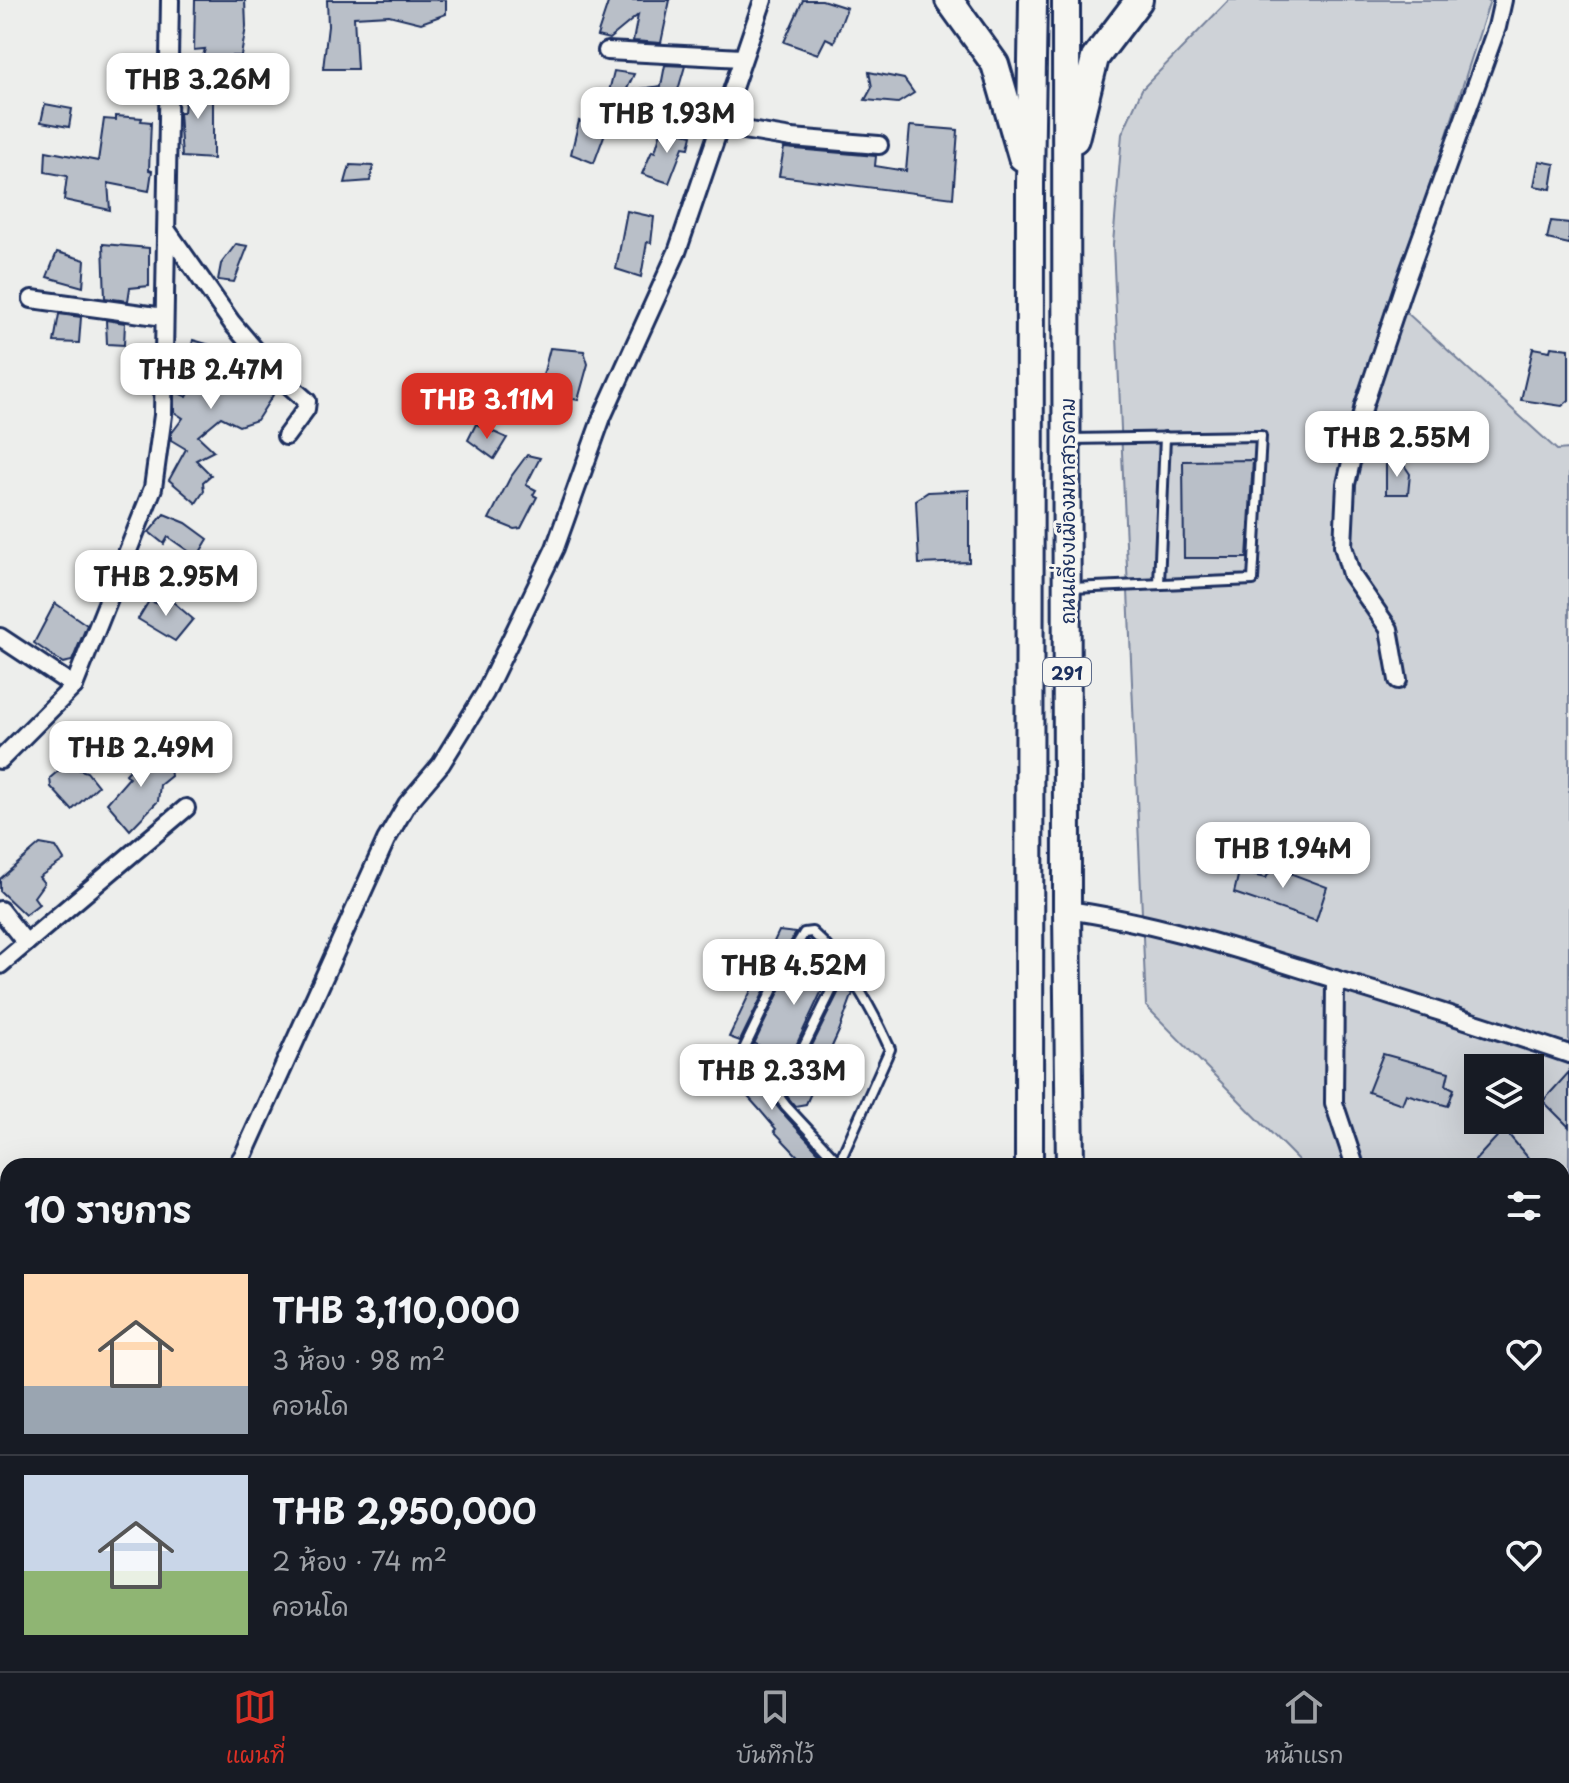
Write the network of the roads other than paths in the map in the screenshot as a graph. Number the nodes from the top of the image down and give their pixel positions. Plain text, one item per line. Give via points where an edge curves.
1 (170, 0) edge
2 (763, 0) edge
3 (949, 0) edge
4 (1033, 0) edge
5 (1066, 0) edge
6 (1139, 0) edge
7 (1503, 0) edge
8 (607, 51) dead end
9 (742, 58) junction
10 (719, 126) junction
11 (879, 145) dead end
12 (1065, 177) junction
13 (1030, 184) junction
14 (168, 232) junction
15 (32, 299) dead end
16 (164, 317) junction
17 (286, 436) dead end
18 (1165, 437) junction
19 (1067, 439) junction
20 (1159, 584) junction
21 (1067, 588) junction
22 (0, 637) edge
23 (1398, 680) dead end
24 (74, 686) junction
25 (0, 760) edge
26 (186, 808) dead end
27 (0, 910) edge
28 (1067, 910) junction
29 (26, 943) junction
30 (0, 965) edge
31 (843, 967) junction
32 (1335, 979) junction
33 (1569, 1054) edge
34 (779, 1097) junction
35 (241, 1158) edge
36 (835, 1158) edge
37 (844, 1158) edge
38 (1029, 1158) edge
39 (1070, 1158) edge
40 (1352, 1158) edge

1 - 14 street
2 - 9 street
3 - 13 highway via 995,64
4 - 13 highway, ถนนเลี่ยงเมืองมหาสารคาม / 291
5 - 12 highway, ถนนเลี่ยงเมืองมหาสารคาม / 291
6 - 12 highway via 1095,58
7 - 23 street via 1364,405 1346,484 1343,546 1351,574 1389,629
8 - 9 street
9 - 10 street
10 - 11 street
10 - 35 street via 677,252 602,417 555,548 485,693 386,840
12 - 19 highway, ถนนเลี่ยงเมืองมหาสารคาม / 291
13 - 38 highway, ถนนเลี่ยงเมืองมหาสารคาม / 291
14 - 16 street
14 - 17 street via 232,323 307,401
15 - 16 street
16 - 24 street via 163,415 153,488
18 - 19 lane
18 - 20 lane
18 - 20 lane via 1261,436 1253,580
19 - 21 highway, ถนนเลี่ยงเมืองมหาสารคาม / 291
20 - 21 lane
21 - 28 highway, ถนนเลี่ยงเมืองมหาสารคาม / 291
22 - 24 street
24 - 25 street
26 - 29 street
27 - 29 street
28 - 32 street via 1113,916
28 - 39 highway, ถนนเลี่ยงเมืองมหาสารคาม / 291
29 - 30 street
31 - 34 lane
31 - 34 lane via 812,932 804,933 785,964 743,1051
31 - 37 lane via 890,1049
32 - 33 street
32 - 40 street via 1334,1103
34 - 36 lane

